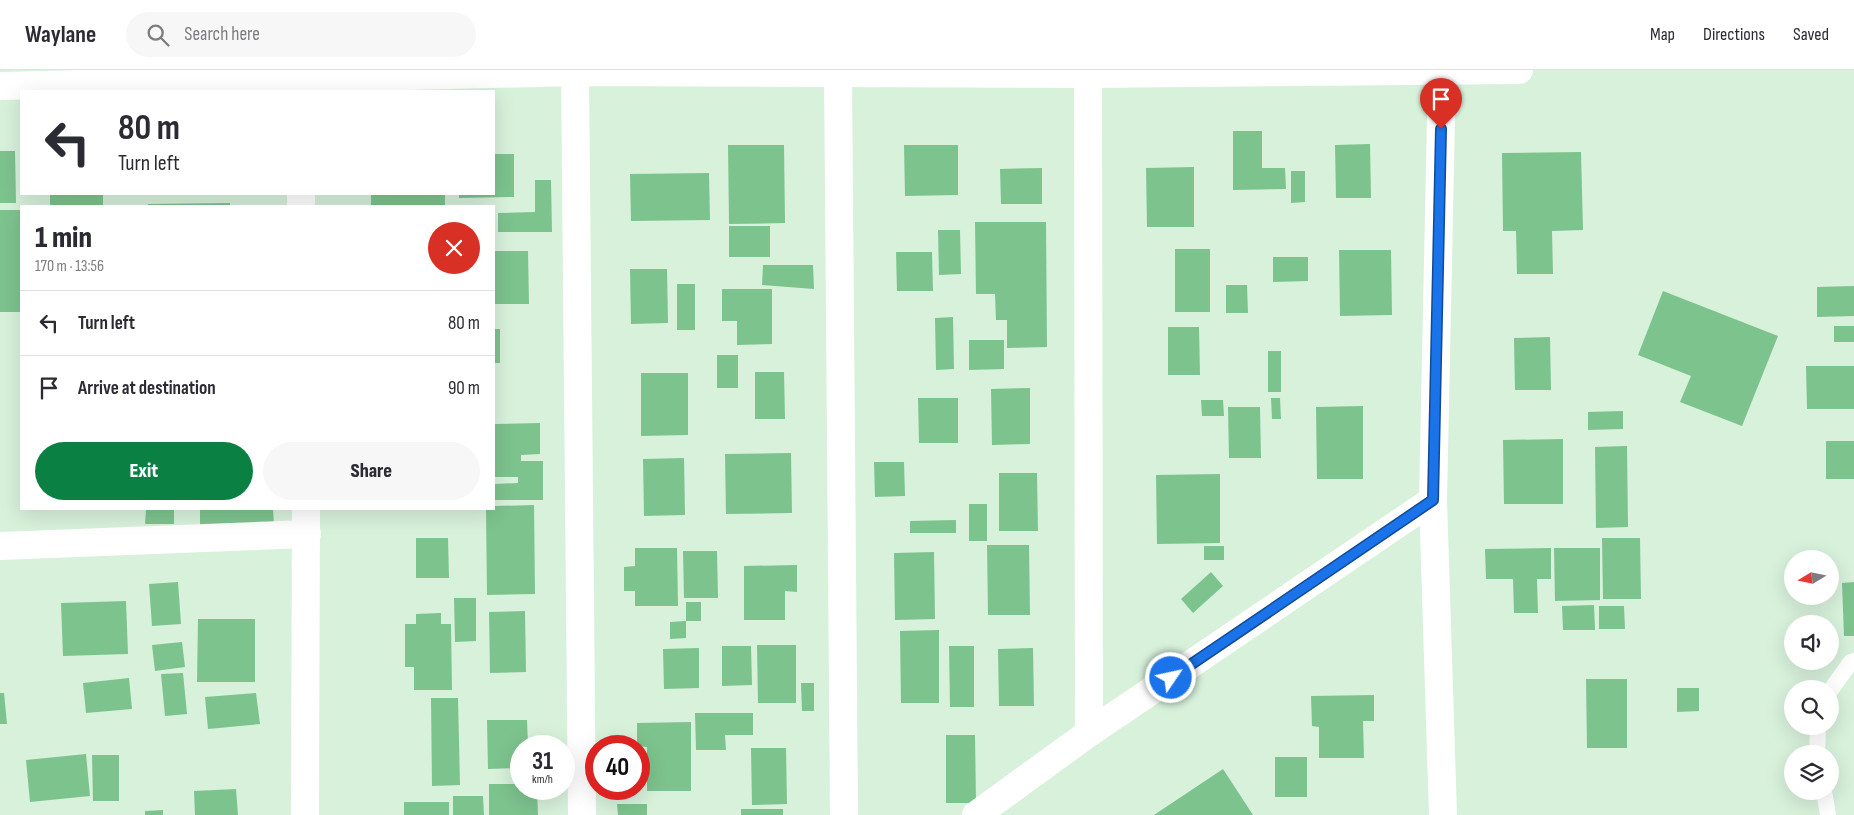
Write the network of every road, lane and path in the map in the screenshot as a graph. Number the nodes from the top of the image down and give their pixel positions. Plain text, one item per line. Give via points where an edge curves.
1 (1442, 70) edge
2 (1519, 70) edge
3 (576, 72) junction
4 (838, 72) junction
5 (1088, 74) junction
6 (299, 85) edge
7 (0, 86) edge
8 (1433, 500) junction
9 (307, 521) edge
10 (0, 546) edge
11 (1854, 661) edge
12 (1838, 680) edge
13 (1089, 733) junction
14 (1826, 800) edge
15 (305, 815) edge
16 (582, 815) edge
17 (844, 815) edge
18 (976, 815) edge
19 (1443, 815) edge
20 (1828, 815) edge

1 - 2 street
1 - 5 street
1 - 8 street
3 - 4 street
3 - 6 street
3 - 16 street
4 - 5 street
4 - 17 street
5 - 13 street
6 - 7 street
8 - 13 street
8 - 19 street
9 - 10 street
9 - 15 street
11 - 12 lane
13 - 18 street
14 - 20 lane

